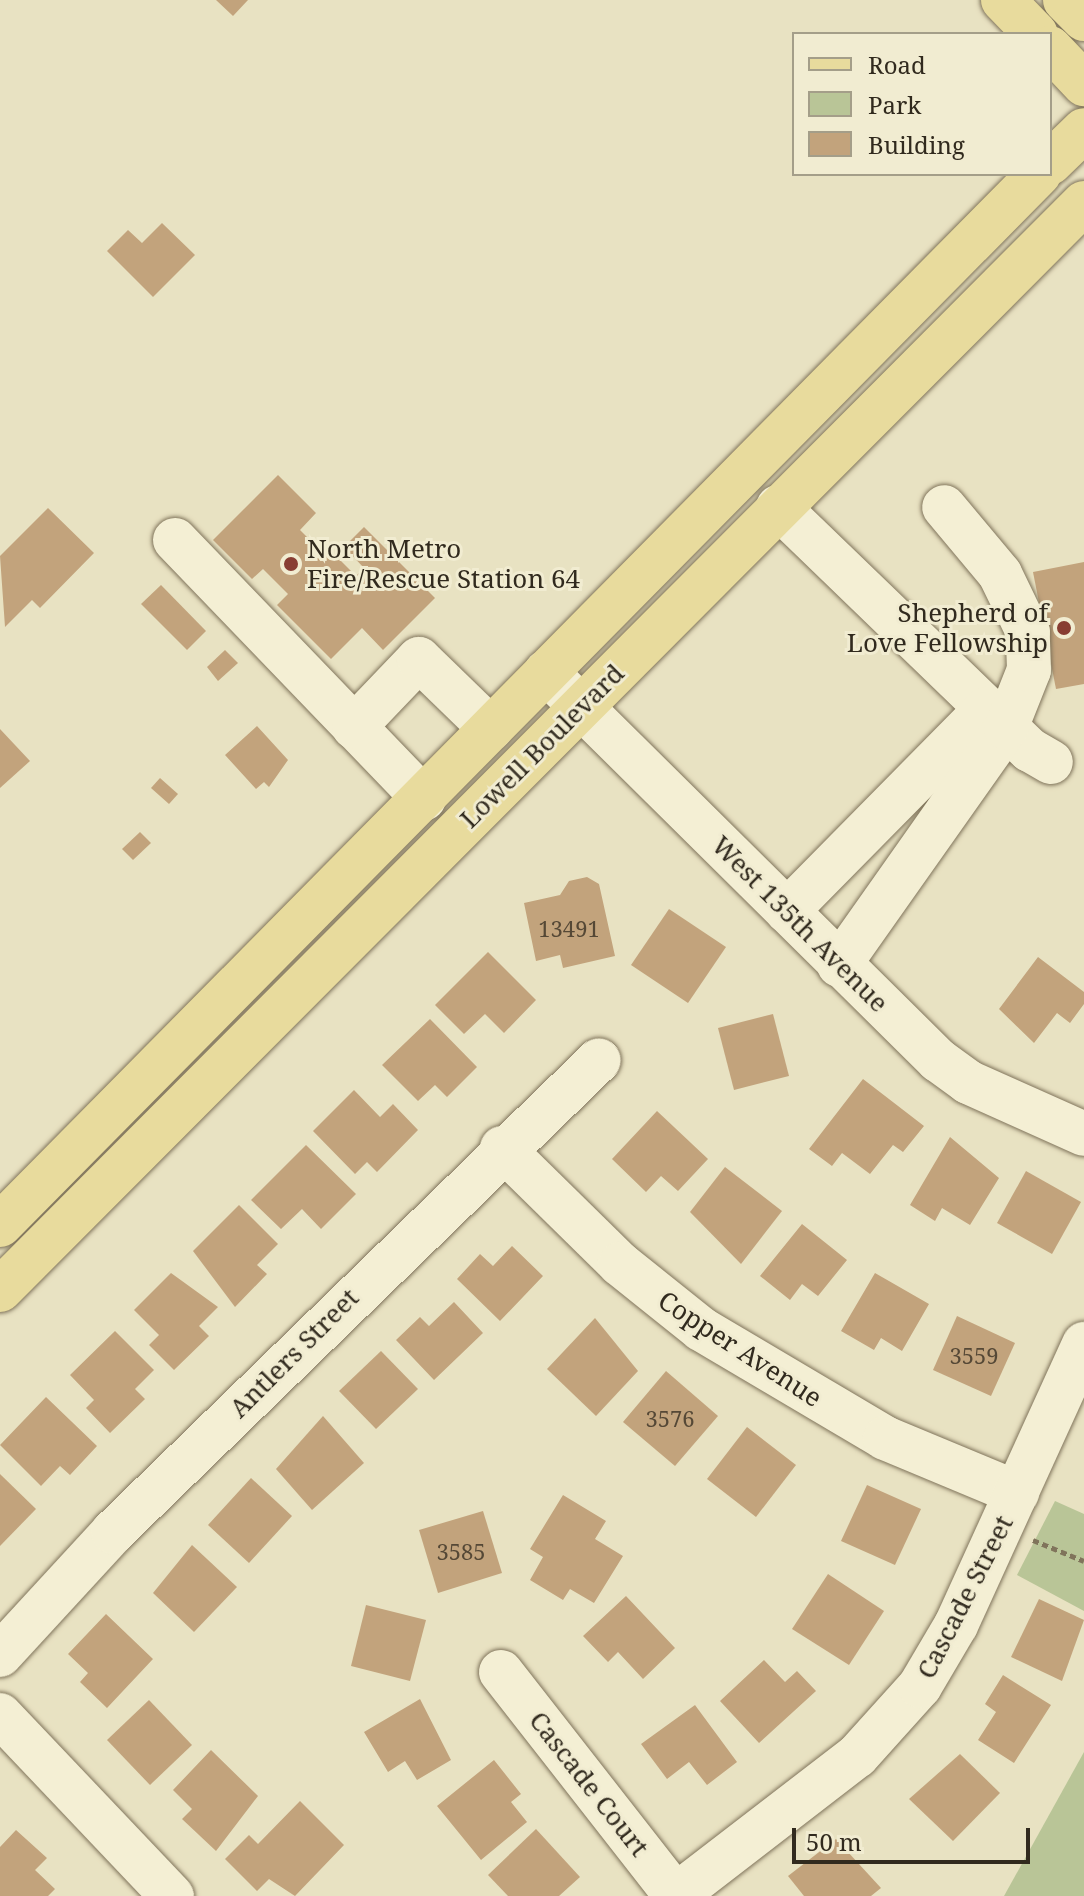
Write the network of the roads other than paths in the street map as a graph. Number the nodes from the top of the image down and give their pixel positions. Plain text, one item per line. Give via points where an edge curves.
1 (1003, 0) edge
2 (1065, 0) edge
3 (1084, 19) edge
4 (1034, 32) edge
5 (1052, 50) edge
6 (1084, 84) edge
7 (1084, 130) edge
8 (1052, 161) edge
9 (1037, 176) edge
10 (1084, 203) edge
11 (778, 507) junction
12 (944, 507) dead end
13 (175, 540) dead end
14 (546, 672) junction
15 (581, 706) junction
16 (996, 718) junction
17 (354, 727) junction
18 (491, 729) junction
19 (1051, 762) dead end
20 (424, 799) junction
21 (787, 911) junction
22 (839, 965) junction
23 (599, 1060) dead end
24 (1084, 1134) edge
25 (502, 1148) junction
26 (0, 1225) edge
27 (0, 1290) edge
28 (1084, 1344) edge
29 (1009, 1510) junction
30 (0, 1655) edge
31 (501, 1672) dead end
32 (0, 1715) edge
33 (150, 1889) edge
34 (676, 1896) edge

1 - 4 main road
2 - 3 main road
5 - 6 main road
7 - 8 main road
9 - 14 main road, Lowell Boulevard
10 - 11 main road, Lowell Boulevard
11 - 15 main road, Lowell Boulevard
11 - 16 street
12 - 16 street via 1000,574 1028,632 1029,670
13 - 17 street
14 - 15 street, West 135th Avenue
14 - 18 main road, Lowell Boulevard
15 - 21 street, West 135th Avenue
15 - 27 main road, Lowell Boulevard
16 - 19 street
16 - 21 street
16 - 22 street
17 - 18 street via 419,659
17 - 20 street
18 - 20 main road, Lowell Boulevard
20 - 26 main road, Lowell Boulevard
21 - 22 street, West 135th Avenue
22 - 24 street, West 135th Avenue via 968,1082
23 - 25 street, Antlers Street
25 - 29 street, Copper Avenue via 620,1264 701,1329
25 - 30 street, Antlers Street via 113,1532
28 - 29 street, Cascade Street
29 - 34 street, Cascade Street via 956,1625 899,1712 857,1756
31 - 34 street, Cascade Court
32 - 33 street

